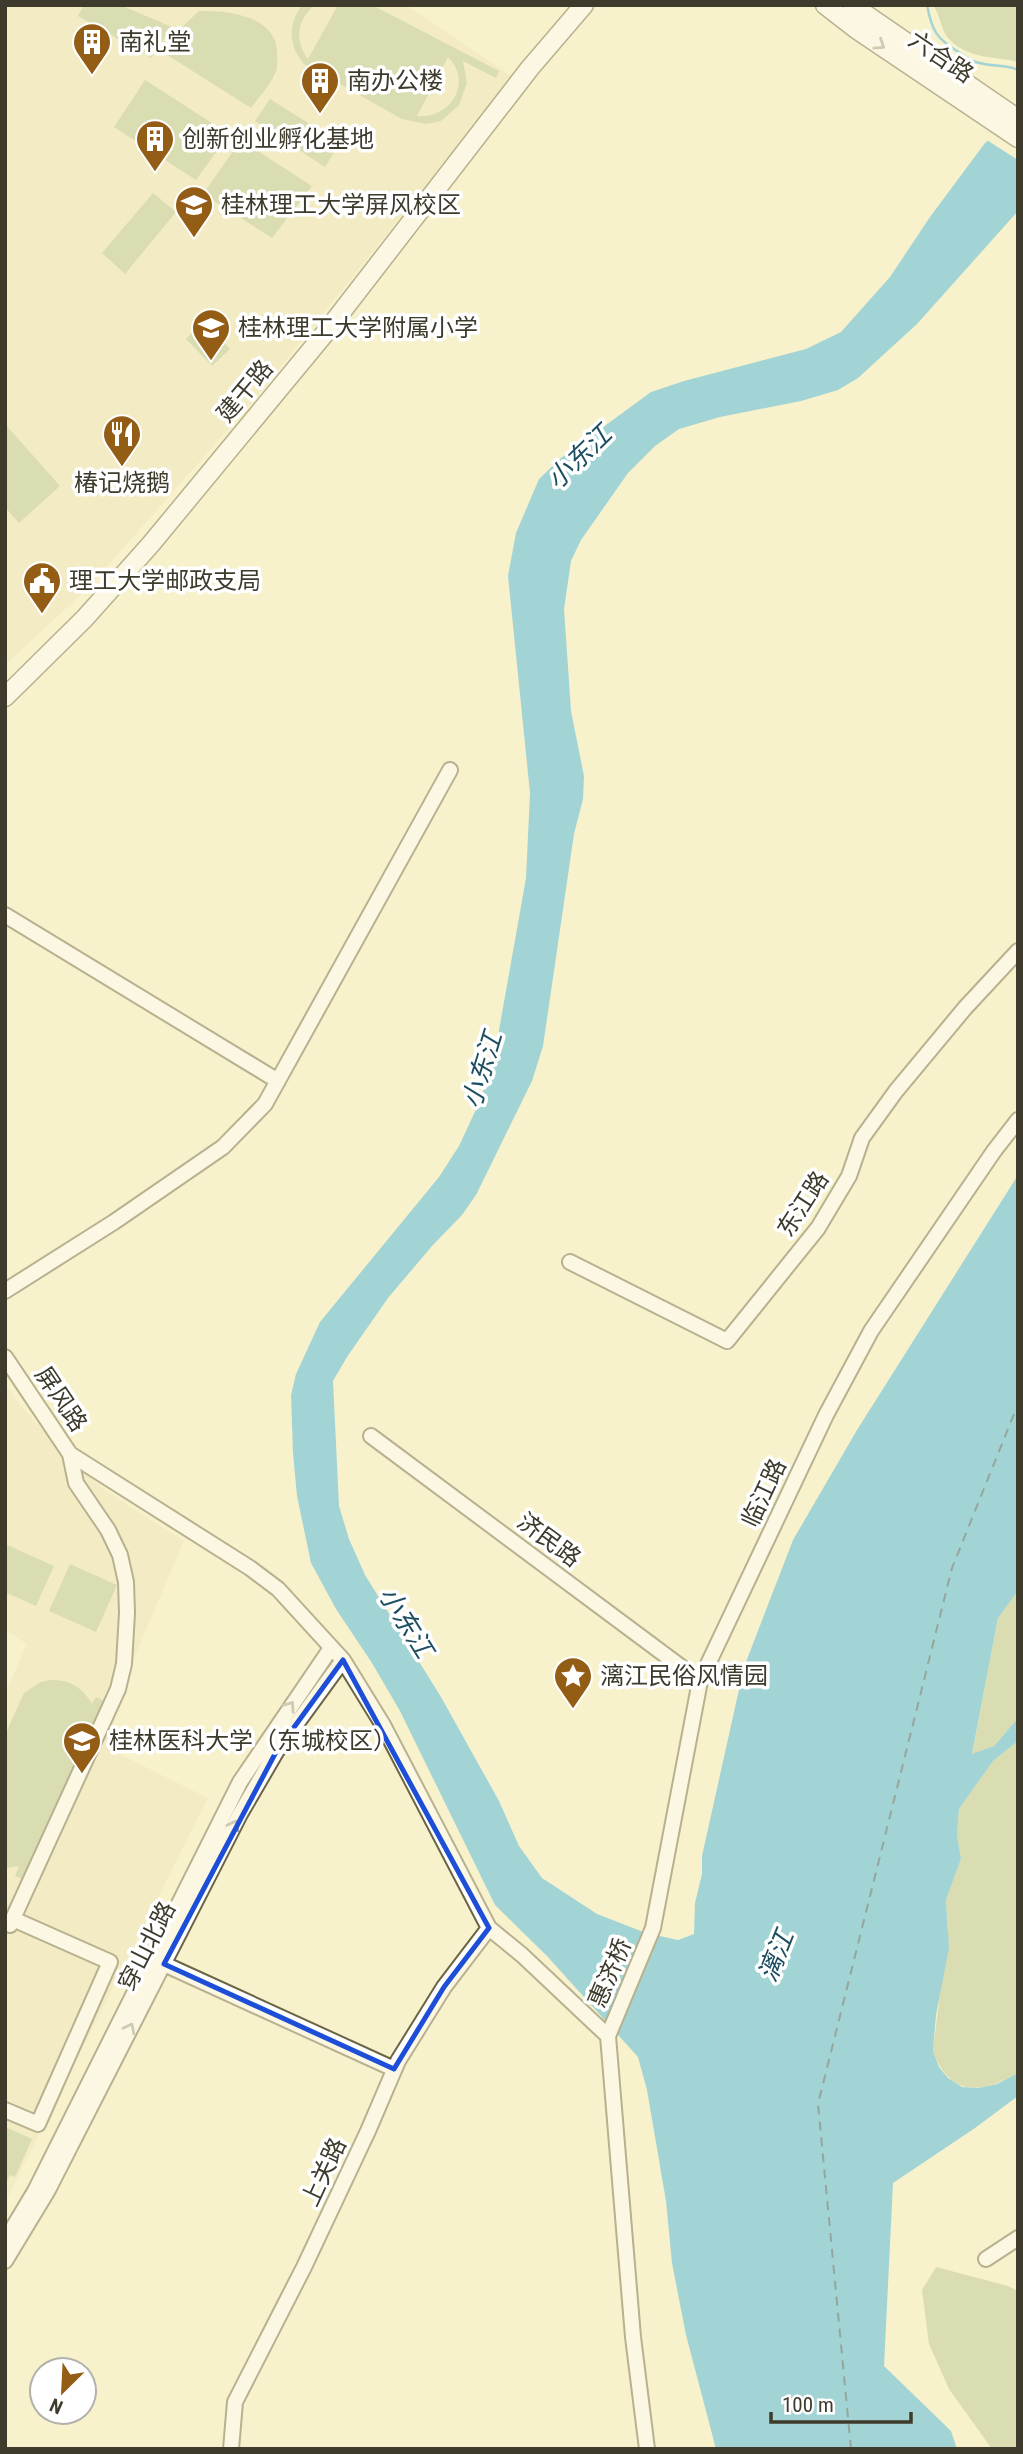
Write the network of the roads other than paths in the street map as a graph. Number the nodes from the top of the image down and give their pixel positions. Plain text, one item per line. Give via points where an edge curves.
1 (584, 5) edge
2 (825, 5) edge
3 (852, 5) edge
4 (1007, 118) edge
5 (1018, 138) edge
6 (5, 696) edge
7 (450, 770) dead end
8 (5, 915) edge
9 (1018, 951) edge
10 (278, 1081) junction
11 (1018, 1120) edge
12 (570, 1262) dead end
13 (5, 1291) edge
14 (5, 1357) edge
15 (371, 1436) dead end
16 (70, 1454) junction
17 (331, 1648) junction
18 (343, 1660) junction
19 (700, 1681) junction
20 (12, 1914) edge
21 (489, 1928) junction
22 (653, 1928) joint
23 (164, 1964) junction
24 (608, 2036) junction
25 (394, 2069) junction
26 (5, 2110) edge
27 (1018, 2238) edge
28 (5, 2241) edge
29 (986, 2259) dead end
30 (5, 2261) edge
31 (231, 2449) edge
32 (647, 2449) edge

1 - 6 main road, 建干路 via 326,332 150,544 85,618
2 -> 4 main road, 六合路 via 856,29
3 - 4 main road, 六合路
4 - 5 main road
7 - 10 street
8 - 10 street
9 - 12 street, 东江路 via 896,1091 862,1138 849,1176 818,1228 727,1341
10 - 13 street via 265,1104 223,1147
11 - 19 street, 临江路 via 871,1331 826,1415
14 - 16 street, 屏风路
15 - 19 street, 济民路
16 - 17 street via 250,1568 278,1590
16 - 20 street, 屏风路 via 76,1483 120,1555 126,1582 124,1664 118,1689
17 - 18 street
28 -> 17 street, 穿山北路 via 240,1782
18 - 21 street via 390,1738
23 -> 18 street, 穿山北路 via 276,1752
19 - 22 street, 临江路
20 - 26 street via 110,1962 38,2124
21 - 24 street
21 - 25 street, 上关路 via 444,1987
22 - 24 street, 惠济桥
23 - 25 street
30 -> 23 street, 穿山北路 via 48,2190
24 - 32 street
25 - 31 street, 上关路 via 235,2402
27 - 29 street

